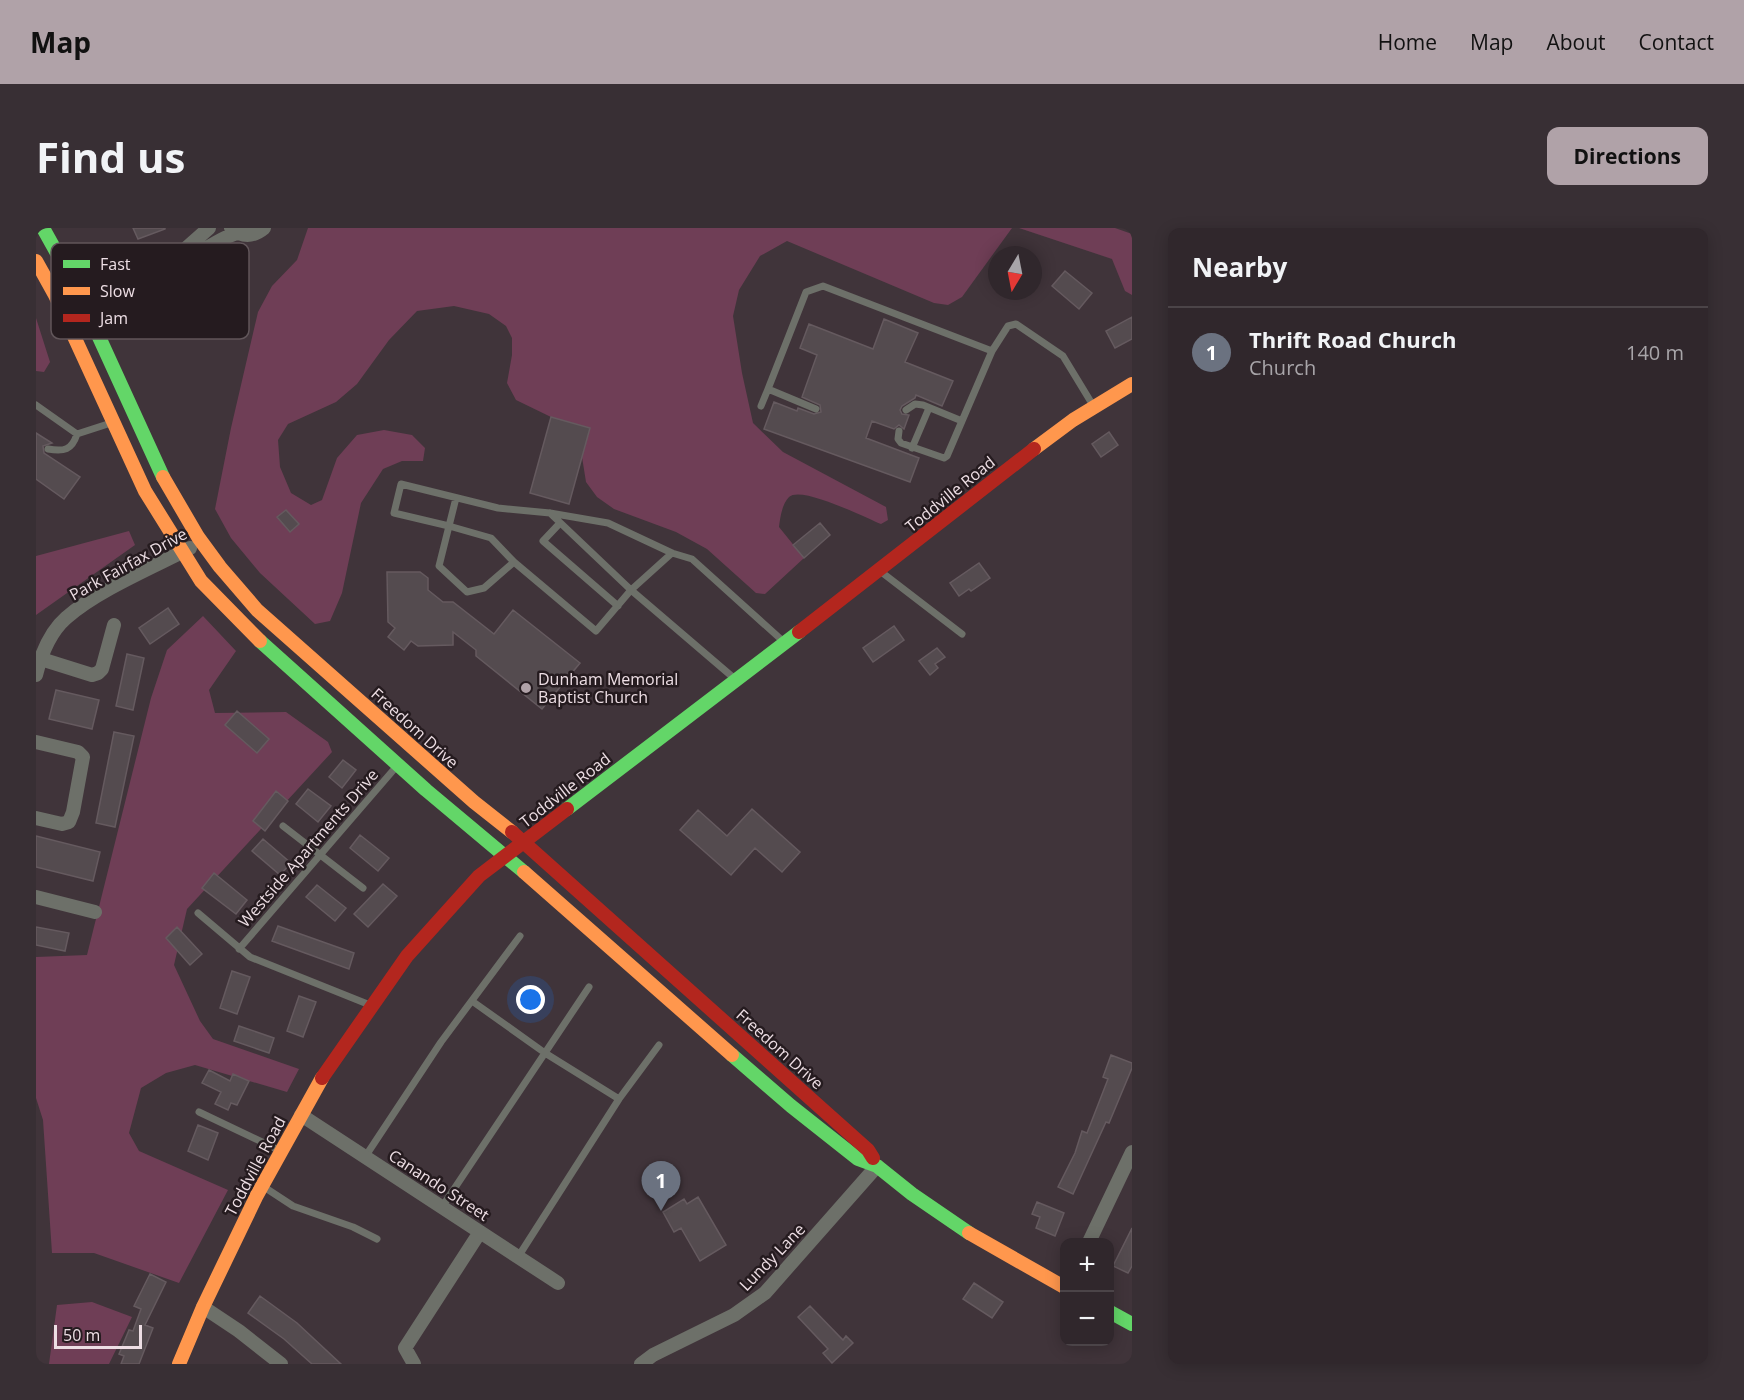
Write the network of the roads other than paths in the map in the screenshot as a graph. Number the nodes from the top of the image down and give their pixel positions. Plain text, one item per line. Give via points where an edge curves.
1 (43, 228) edge
2 (209, 228) edge
3 (264, 228) edge
4 (234, 230) edge
5 (52, 243) edge
6 (192, 243) edge
7 (214, 243) edge
8 (36, 261) edge
9 (51, 288) edge
10 (75, 339) edge
11 (100, 339) edge
12 (992, 351) junction
13 (1132, 384) edge
14 (768, 389) junction
15 (36, 405) edge
16 (761, 406) dead end
17 (1094, 407) junction
18 (929, 408) junction
19 (816, 409) dead end
20 (906, 410) dead end
21 (962, 421) junction
22 (113, 422) junction
23 (899, 431) dead end
24 (77, 434) junction
25 (912, 448) junction
26 (48, 449) dead end
27 (456, 498) junction
28 (550, 513) junction
29 (560, 523) junction
30 (449, 526) junction
31 (201, 542) junction
32 (183, 552) junction
33 (672, 553) junction
34 (513, 561) junction
35 (880, 571) junction
36 (632, 591) junction
37 (618, 606) junction
38 (114, 625) dead end
39 (962, 634) dead end
40 (786, 643) junction
41 (41, 659) junction
42 (36, 675) edge
43 (737, 680) junction
44 (36, 742) edge
45 (398, 765) junction
46 (36, 818) edge
47 (283, 826) dead end
48 (524, 843) junction
49 (320, 855) junction
50 (506, 856) junction
51 (363, 888) dead end
52 (36, 897) edge
53 (95, 912) dead end
54 (198, 913) dead end
55 (520, 936) dead end
56 (239, 949) junction
57 (589, 987) dead end
58 (472, 1001) junction
59 (370, 1005) junction
60 (659, 1045) dead end
61 (545, 1053) junction
62 (619, 1099) junction
63 (199, 1112) dead end
64 (301, 1115) junction
65 (281, 1151) junction
66 (1132, 1152) edge
67 (365, 1157) junction
68 (876, 1166) junction
69 (262, 1186) junction
70 (442, 1207) junction
71 (480, 1232) junction
72 (1091, 1238) edge
73 (377, 1239) dead end
74 (518, 1257) junction
75 (558, 1283) dead end
76 (1060, 1284) edge
77 (203, 1307) junction
78 (1114, 1314) edge
79 (1132, 1324) edge
80 (179, 1364) edge
81 (281, 1364) edge
82 (414, 1364) edge
83 (641, 1364) edge

1 - 5 main road, Freedom Drive
2 - 6 street
3 - 4 street via 252,235
4 - 7 street
8 - 9 main road, Freedom Drive
10 - 22 main road, Freedom Drive
11 - 31 main road, Freedom Drive via 170,490
12 - 14 lane via 823,286 806,292
12 - 17 lane via 1008,326 1016,324 1063,357
12 - 21 lane
13 - 17 main road, Toddville Road
14 - 16 lane
14 - 19 lane
15 - 24 lane
17 - 35 main road, Toddville Road via 1016,462
18 - 20 lane via 915,404
18 - 21 lane
18 - 25 lane
21 - 25 lane via 947,456 940,458
22 - 24 lane
22 - 32 main road, Freedom Drive via 144,491
23 - 25 lane via 901,443
24 - 26 lane via 67,450
27 - 28 lane via 498,508
27 - 30 lane
27 - 30 lane via 401,484 394,513
28 - 29 lane
28 - 33 lane via 608,523
29 - 36 lane
29 - 37 lane via 543,541
30 - 34 lane via 491,538
30 - 34 lane via 439,566 467,592 484,588
31 - 32 street, Park Fairfax Drive
31 - 48 main road, Freedom Drive via 257,610
32 - 41 street, Park Fairfax Drive via 64,619
32 - 45 main road, Freedom Drive via 201,581 248,630
33 - 36 lane
33 - 40 lane via 692,559
34 - 37 lane via 596,631
35 - 39 lane
35 - 40 main road, Toddville Road
36 - 37 lane
36 - 43 lane
38 - 41 street via 98,674
40 - 43 main road, Toddville Road
41 - 42 street, Park Fairfax Drive
43 - 48 main road, Toddville Road
44 - 46 street via 84,757 69,822
45 - 49 lane, Westside Apartments Drive
45 - 50 main road, Freedom Drive
47 - 49 lane
48 - 50 main road, Toddville Road
48 - 68 main road, Freedom Drive via 868,1150
49 - 51 lane
49 - 56 lane, Westside Apartments Drive
50 - 59 main road, Toddville Road via 479,876 432,926
50 - 68 main road, Freedom Drive via 791,1106 858,1159
52 - 53 street
54 - 56 lane
55 - 58 lane
56 - 59 lane via 263,964
57 - 61 lane
58 - 61 lane
58 - 67 lane
59 - 64 main road, Toddville Road
60 - 62 lane
61 - 62 lane
61 - 70 lane
62 - 74 lane
63 - 65 lane
64 - 65 main road, Toddville Road
64 - 67 street, Canando Street
65 - 69 main road, Toddville Road
66 - 72 street
67 - 70 street, Canando Street
68 - 76 main road, Freedom Drive via 984,1242
68 - 83 street, Lundy Lane via 765,1293 734,1315
69 - 73 lane via 293,1206
69 - 77 main road, Toddville Road
70 - 71 street, Canando Street
71 - 74 street, Canando Street
71 - 82 street via 405,1348
74 - 75 street, Canando Street
77 - 80 main road, Toddville Road
77 - 81 street
78 - 79 main road

